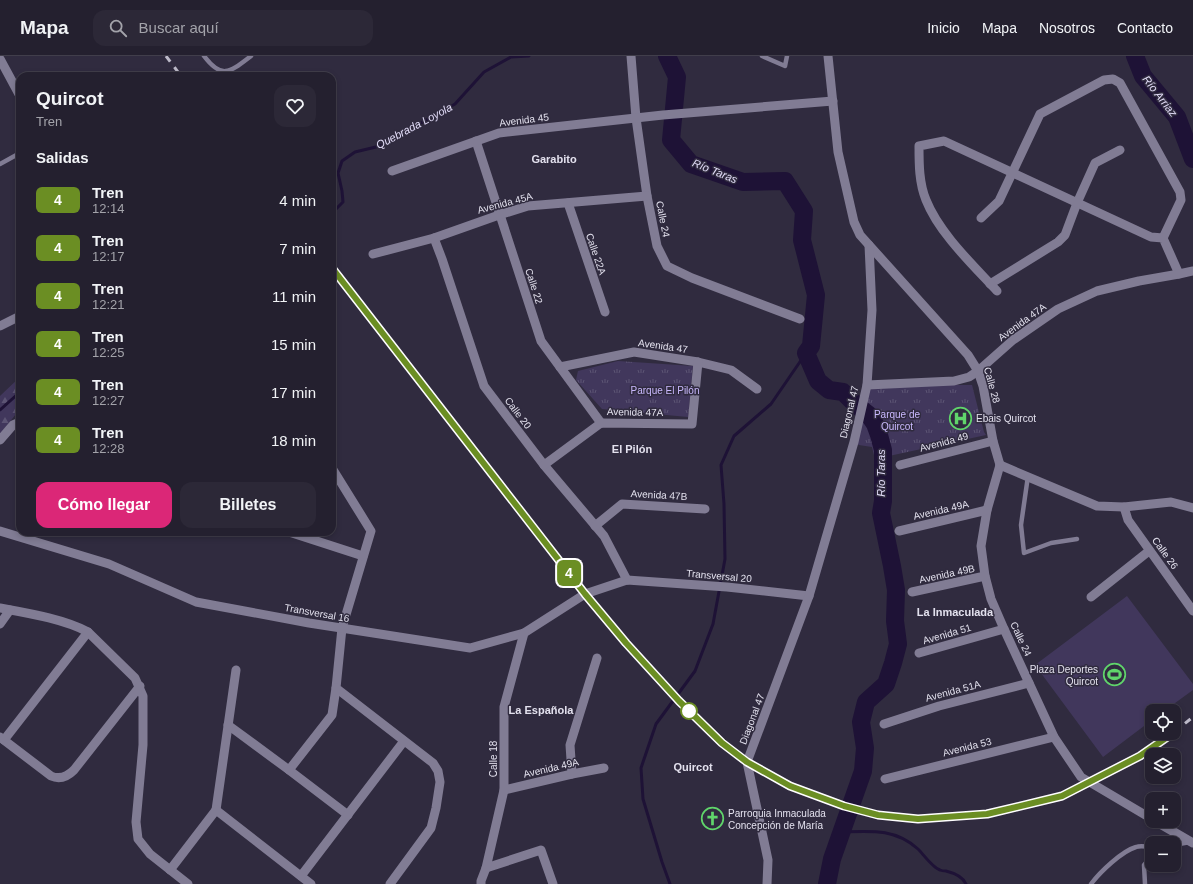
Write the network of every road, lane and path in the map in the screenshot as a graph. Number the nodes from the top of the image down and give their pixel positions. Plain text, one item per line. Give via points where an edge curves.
1 (204, 56) edge
2 (251, 56) edge
3 (631, 56) edge
4 (762, 56) edge
5 (786, 56) edge
6 (828, 56) edge
7 (0, 58) edge
8 (16, 88) edge
9 (833, 101) junction
10 (636, 118) junction
11 (476, 141) junction
12 (1120, 150) dead end
13 (16, 155) edge
14 (0, 164) edge
15 (392, 171) dead end
16 (1013, 173) junction
17 (647, 196) junction
18 (568, 203) junction
19 (1077, 203) junction
20 (499, 215) junction
21 (981, 218) dead end
22 (434, 238) junction
23 (1163, 238) junction
24 (868, 245) junction
25 (373, 254) dead end
26 (1193, 271) edge
27 (1179, 274) junction
28 (990, 284) junction
29 (997, 291) dead end
30 (604, 312) dead end
31 (16, 318) edge
32 (800, 319) dead end
33 (0, 326) edge
34 (698, 362) junction
35 (560, 367) junction
36 (978, 371) junction
37 (867, 385) junction
38 (757, 389) dead end
39 (601, 423) junction
40 (16, 424) edge
41 (0, 440) edge
42 (994, 441) junction
43 (544, 465) junction
44 (900, 465) dead end
45 (1000, 465) junction
46 (336, 475) edge
47 (1028, 476) junction
48 (1124, 507) junction
49 (705, 508) dead end
50 (1193, 508) edge
51 (987, 510) junction
52 (595, 526) junction
53 (0, 531) edge
54 (899, 531) dead end
55 (16, 536) edge
56 (17, 536) edge
57 (301, 536) edge
58 (1077, 539) dead end
59 (1149, 551) junction
60 (363, 556) junction
61 (985, 576) junction
62 (627, 580) junction
63 (912, 592) dead end
64 (810, 596) junction
65 (1091, 597) dead end
66 (0, 608) edge
67 (10, 610) junction
68 (1193, 611) edge
69 (0, 624) edge
70 (342, 628) junction
71 (1004, 629) junction
72 (88, 632) junction
73 (524, 633) junction
74 (919, 653) dead end
75 (597, 658) dead end
76 (236, 670) dead end
77 (1029, 683) junction
78 (140, 686) junction
79 (336, 688) junction
80 (884, 724) dead end
81 (228, 725) junction
82 (1054, 737) junction
83 (2, 739) edge
84 (404, 741) junction
85 (604, 768) dead end
86 (289, 770) junction
87 (572, 774) junction
88 (885, 779) dead end
89 (504, 790) junction
90 (216, 810) junction
91 (348, 815) junction
92 (1145, 815) edge
93 (1168, 828) edge
94 (1192, 841) edge
95 (1181, 843) edge
96 (1145, 847) edge
97 (1145, 864) edge
98 (486, 868) junction
99 (170, 870) junction
100 (301, 876) junction
101 (188, 884) edge
102 (311, 884) edge
103 (390, 884) edge
104 (481, 884) edge
105 (553, 884) edge
106 (767, 884) edge
107 (1091, 884) edge
108 (1145, 884) edge

1 - 2 lane via 213,67 224,72 237,67
3 - 10 street, Calle 24
4 - 5 lane via 785,66
6 - 9 street
7 - 8 street
9 - 10 street, Avenida 45
9 - 24 street via 838,152 854,222
10 - 11 street, Avenida 45 via 499,133
10 - 17 street, Calle 24
11 - 15 street, Avenida 45
11 - 20 street, Calle 22
12 - 19 street via 1095,163
13 - 14 lane
16 - 19 street
16 - 21 street via 999,201
16 - 23 street via 1040,114 1104,80 1113,79 1120,83 1180,192 1181,200
16 - 28 street via 944,141 919,146 919,171 926,200 940,227
17 - 18 street, Avenida 45A
17 - 32 street, Calle 24 via 657,246 667,266
18 - 20 street, Avenida 45A via 528,206
18 - 30 street, Calle 22A
19 - 23 street via 1151,237
19 - 28 street via 1065,235 1058,242
20 - 22 street, Avenida 45A
20 - 35 street, Calle 22 via 541,341
22 - 25 street, Avenida 45A
22 - 43 street, Calle 20 via 484,386
23 - 27 street
24 - 36 street, Calle 28 via 968,355
24 - 37 street, Diagonal 47 via 872,310
26 - 27 street, Avenida 47A
27 - 36 street, Avenida 47A via 1097,291 1058,309 1013,340
28 - 29 street
31 - 33 street
34 - 35 street, Avenida 47 via 634,352
34 - 38 street, Avenida 47 via 731,370
34 - 39 street, Avenida 47A via 692,424
35 - 39 street, Calle 22
36 - 37 street, Avenida 47A via 969,377 954,381
36 - 42 street, Calle 28
37 - 64 street, Diagonal 47 via 854,442
39 - 43 street, Avenida 47A
40 - 41 street
42 - 44 street, Avenida 49
42 - 45 street, Calle 28
43 - 52 street, Calle 20
45 - 47 street
45 - 51 street, Calle 24
46 - 60 street via 371,532
47 - 48 street via 1097,506
47 - 58 lane via 1021,525 1024,553 1051,543
48 - 50 street via 1171,502
48 - 59 street, Calle 26 via 1128,520
49 - 52 street, Avenida 47B via 622,504
51 - 54 street, Avenida 49A
51 - 61 street, Calle 24 via 981,546
52 - 62 street, Calle 20 via 604,536
53 - 55 street, Transversal 16
56 - 70 street, Transversal 16 via 109,564 196,602
57 - 60 street
59 - 65 street
59 - 68 street, Calle 26
60 - 70 street
61 - 63 street, Avenida 49B
61 - 71 street, Calle 24 via 991,599
62 - 64 street, Transversal 20
62 - 73 street, Transversal 16 via 585,594
64 - 106 street, Diagonal 47 via 747,762 768,860
66 - 67 street
67 - 69 street
67 - 72 street via 67,623
70 - 73 street, Transversal 16 via 470,648
70 - 79 street
71 - 74 street, Avenida 51
71 - 77 street, Calle 24
72 - 78 street
72 - 83 street
73 - 89 street, Calle 18 via 504,707
75 - 87 street via 570,745
76 - 81 street
77 - 80 street, Avenida 51A via 939,706
77 - 82 street, Calle 24
78 - 83 street via 74,770 62,778 51,776
78 - 99 street via 143,696 143,746 136,822 138,839 150,854
79 - 84 street
79 - 86 street via 332,714
81 - 86 street
81 - 90 street
82 - 88 street, Avenida 53
82 - 92 street, Calle 24 via 1081,778
84 - 91 street
84 - 103 street via 433,763 440,782 431,828
85 - 87 street, Avenida 49A
86 - 91 street
87 - 89 street, Avenida 49A
89 - 98 street, Calle 18
90 - 99 street
90 - 100 street
91 - 100 street
93 - 94 street
94 - 95 lane
96 - 107 lane via 1137,846 1119,856
97 - 108 lane
98 - 104 street, Calle 18
98 - 105 street via 541,850
99 - 101 street
100 - 102 street

